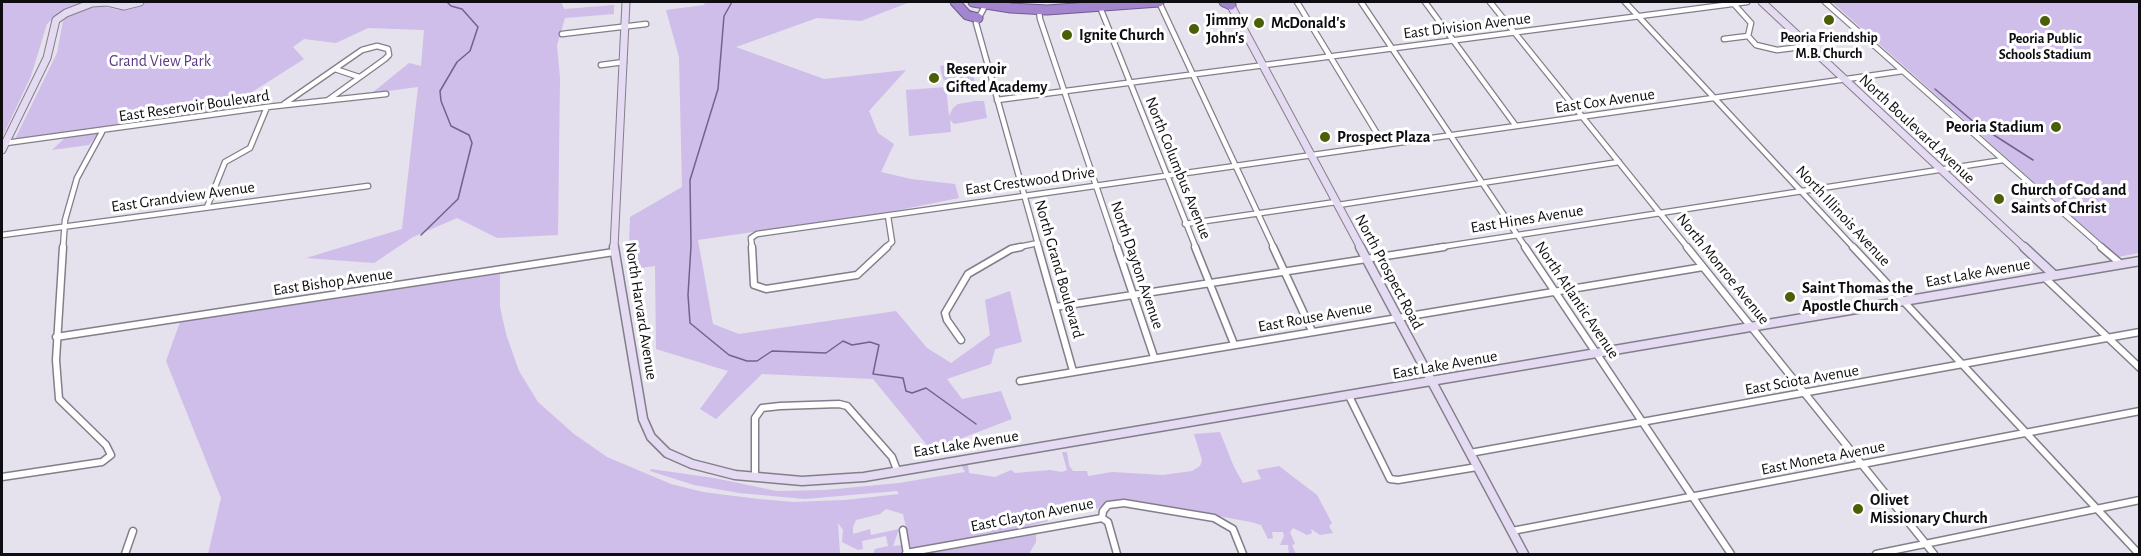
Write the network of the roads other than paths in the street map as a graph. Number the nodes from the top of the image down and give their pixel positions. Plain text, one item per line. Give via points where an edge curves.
1 (140, 2) edge
2 (626, 2) edge
3 (955, 2) edge
4 (973, 2) edge
5 (1126, 2) edge
6 (1159, 2) edge
7 (1297, 2) edge
8 (1361, 2) edge
9 (1425, 2) edge
10 (1490, 2) edge
11 (1625, 2) edge
12 (1747, 2) edge
13 (1762, 2) edge
14 (1825, 2) edge
15 (1228, 3) edge
16 (1733, 3) junction
17 (986, 4) junction
18 (1099, 5) edge
19 (1039, 10) junction
20 (1638, 15) junction
21 (978, 18) junction
22 (646, 24) dead end
23 (627, 26) junction
24 (1514, 32) junction
25 (562, 34) dead end
26 (1748, 36) junction
27 (1724, 39) dead end
28 (1453, 40) junction
29 (1809, 46) junction
30 (1392, 48) junction
31 (1329, 56) junction
32 (624, 63) junction
33 (601, 65) dead end
34 (1262, 65) junction
35 (335, 69) junction
36 (1903, 71) junction
37 (1192, 74) junction
38 (359, 77) junction
39 (1844, 79) junction
40 (1128, 82) junction
41 (1064, 91) junction
42 (386, 94) dead end
43 (1714, 97) junction
44 (997, 100) junction
45 (327, 101) junction
46 (282, 106) junction
47 (267, 107) junction
48 (1582, 116) junction
49 (1516, 126) junction
50 (102, 132) junction
51 (1449, 135) junction
52 (6, 143) junction
53 (1384, 145) junction
54 (2, 150) edge
55 (1310, 155) junction
56 (2003, 160) junction
57 (1619, 162) junction
58 (1235, 165) junction
59 (1940, 169) junction
60 (1166, 175) junction
61 (1482, 183) junction
62 (1096, 185) junction
63 (368, 186) dead end
64 (1800, 190) junction
65 (1024, 195) junction
66 (1337, 203) junction
67 (207, 207) junction
68 (1660, 212) junction
69 (1257, 213) junction
70 (888, 216) junction
71 (1185, 224) junction
72 (64, 227) junction
73 (1516, 234) junction
74 (2, 235) edge
75 (1038, 243) junction
76 (614, 252) junction
77 (1366, 258) junction
78 (2139, 261) edge
79 (2121, 264) junction
80 (1704, 267) junction
81 (1284, 271) junction
82 (2054, 275) junction
83 (2044, 277) junction
84 (1209, 283) junction
85 (1554, 291) junction
86 (1133, 295) junction
87 (1903, 302) junction
88 (1056, 307) junction
89 (1398, 317) junction
90 (1754, 328) junction
91 (1312, 332) junction
92 (2139, 332) edge
93 (56, 336) junction
94 (2107, 338) junction
95 (961, 340) dead end
96 (1234, 344) junction
97 (1597, 354) junction
98 (1154, 357) junction
99 (1962, 364) junction
100 (2139, 368) edge
101 (1073, 370) junction
102 (1020, 381) dead end
103 (1432, 382) junction
104 (1805, 393) junction
105 (1349, 396) junction
106 (2139, 411) edge
107 (1642, 422) junction
108 (2026, 433) junction
109 (1470, 453) junction
110 (1862, 464) junction
111 (1477, 467) junction
112 (897, 470) junction
113 (2, 477) edge
114 (755, 477) junction
115 (1692, 496) junction
116 (2139, 500) edge
117 (2097, 509) junction
118 (1102, 518) junction
119 (903, 530) dead end
120 (133, 531) dead end
121 (1512, 531) junction
122 (1926, 544) junction
123 (907, 554) edge
124 (125, 555) edge
125 (1117, 555) edge
126 (1243, 555) edge
127 (1524, 555) edge
128 (1731, 555) edge
129 (1876, 555) edge
130 (1934, 555) edge
131 (2139, 555) edge

1 - 52 street via 124,6 92,3 66,12 57,20 47,58
2 - 23 street, North Harvard Avenue
3 - 21 highway via 967,15
4 - 17 highway
5 - 18 highway
6 - 18 highway
6 - 37 street
7 - 31 street
8 - 30 street, North Atlantic Avenue
9 - 28 street
10 - 24 street, North Monroe Avenue
11 - 20 street, North Illinois Avenue
12 - 16 street, East Division Avenue
13 - 29 street, North Boulevard Avenue
14 - 36 street
15 - 34 street, North Prospect Road
16 - 20 street, East Division Avenue
16 - 26 street via 1751,23
17 - 19 highway
17 - 21 street
18 - 19 highway
18 - 40 street, North Columbus Avenue
19 - 41 street, North Dayton Avenue
20 - 24 street, East Division Avenue
20 - 43 street, North Illinois Avenue
21 - 44 street, North Grand Boulevard via 976,23
22 - 23 street
23 - 25 street
23 - 32 street, North Harvard Avenue
24 - 28 street, East Division Avenue
24 - 48 street, North Monroe Avenue
26 - 27 street
26 - 29 street via 1756,45 1771,50
28 - 30 street, East Division Avenue
28 - 49 street
29 - 39 street, North Boulevard Avenue
30 - 31 street, East Division Avenue
30 - 51 street, North Atlantic Avenue
31 - 34 street, East Division Avenue
31 - 53 street
32 - 33 street
32 - 76 street, North Harvard Avenue
34 - 37 street, East Division Avenue
34 - 55 street, North Prospect Road
35 - 38 street
35 - 38 street via 363,49 385,47 389,51 386,58
35 - 46 street
36 - 39 street, East Cox Avenue
36 - 56 street
37 - 40 street, East Division Avenue
37 - 58 street
38 - 45 street
39 - 43 street, East Cox Avenue
39 - 59 street, North Boulevard Avenue
40 - 41 street, East Division Avenue
40 - 60 street, North Columbus Avenue
41 - 44 street, East Division Avenue
41 - 62 street, North Dayton Avenue
42 - 45 street, East Reservoir Boulevard
43 - 48 street, East Cox Avenue
43 - 64 street, North Illinois Avenue
44 - 65 street, North Grand Boulevard
45 - 46 street, East Reservoir Boulevard
46 - 47 street, East Reservoir Boulevard
47 - 50 street, East Reservoir Boulevard
47 - 67 street via 250,148 225,162
48 - 49 street, East Cox Avenue
48 - 57 street, North Monroe Avenue
49 - 51 street, East Cox Avenue
50 - 52 street, East Reservoir Boulevard
50 - 72 street via 77,178
51 - 53 street, East Cox Avenue
51 - 61 street, North Atlantic Avenue
52 - 54 street
53 - 55 street, East Cox Avenue
55 - 58 street, East Crestwood Drive
55 - 66 street, North Prospect Road
56 - 59 street, East Hines Avenue
56 - 79 street
57 - 61 street
57 - 68 street, North Monroe Avenue
58 - 60 street, East Crestwood Drive
58 - 69 street
59 - 64 street, East Hines Avenue
59 - 82 street, North Boulevard Avenue
60 - 62 street, East Crestwood Drive
60 - 71 street, North Columbus Avenue
61 - 66 street
61 - 73 street, North Atlantic Avenue
62 - 65 street, East Crestwood Drive
62 - 86 street, North Dayton Avenue
63 - 67 street, East Grandview Avenue
64 - 68 street, East Hines Avenue
64 - 87 street, North Illinois Avenue
65 - 70 street, East Crestwood Drive
65 - 75 street, North Grand Boulevard
66 - 69 street
66 - 77 street, North Prospect Road
67 - 72 street, East Grandview Avenue
68 - 73 street, East Hines Avenue
68 - 80 street, North Monroe Avenue
69 - 71 street
69 - 81 street
70 - 70 street, East Crestwood Drive via 892,242 859,274 771,288 753,284 754,235
71 - 84 street, North Columbus Avenue
72 - 74 street, East Grandview Avenue
72 - 93 street
73 - 77 street, East Hines Avenue
73 - 85 street, North Atlantic Avenue
75 - 88 street, North Grand Boulevard
75 - 95 street via 1011,249 968,274 945,314
76 - 93 street, East Bishop Avenue
76 - 114 street, North Harvard Avenue via 648,432 664,451 680,460
77 - 81 street, East Hines Avenue
77 - 89 street, North Prospect Road
78 - 79 street, East Lake Avenue
79 - 82 street, East Lake Avenue
80 - 85 street, East Rouse Avenue
80 - 90 street, North Monroe Avenue
81 - 84 street, East Hines Avenue
81 - 91 street
82 - 83 street, East Lake Avenue
83 - 87 street, East Lake Avenue
83 - 94 street
84 - 86 street, East Hines Avenue
84 - 96 street, North Columbus Avenue
85 - 89 street, East Rouse Avenue
85 - 97 street, North Atlantic Avenue
86 - 88 street, East Hines Avenue
86 - 98 street, North Dayton Avenue
87 - 90 street, East Lake Avenue
87 - 99 street, North Illinois Avenue
88 - 101 street, North Grand Boulevard
89 - 91 street, East Rouse Avenue
89 - 103 street, North Prospect Road
90 - 97 street, East Lake Avenue
90 - 104 street, North Monroe Avenue
91 - 96 street, East Rouse Avenue
92 - 94 street, East Sciota Avenue
93 - 113 street via 58,398 107,446 110,457 102,462
94 - 99 street, East Sciota Avenue
94 - 100 street
96 - 98 street, East Rouse Avenue
97 - 103 street, East Lake Avenue
97 - 107 street, North Atlantic Avenue
98 - 101 street, East Rouse Avenue
99 - 104 street, East Sciota Avenue
99 - 108 street, North Illinois Avenue
101 - 102 street, East Rouse Avenue
103 - 105 street, East Lake Avenue
103 - 109 street, North Prospect Road
104 - 107 street, East Sciota Avenue
104 - 110 street, North Monroe Avenue
105 - 111 street via 1390,479
105 - 112 street, East Lake Avenue
106 - 108 street, East Moneta Avenue
107 - 109 street, East Sciota Avenue
107 - 115 street, North Atlantic Avenue
108 - 110 street, East Moneta Avenue
108 - 117 street, North Illinois Avenue
109 - 111 street, North Prospect Road
110 - 115 street, East Moneta Avenue
110 - 122 street, North Monroe Avenue
111 - 121 street, North Prospect Road
112 - 114 street, East Lake Avenue via 835,480
112 - 114 street via 892,457 847,406 773,406 760,409 755,418
115 - 121 street, East Moneta Avenue
115 - 128 street, North Atlantic Avenue
116 - 117 street
117 - 122 street
117 - 131 street, North Illinois Avenue
118 - 123 street, East Clayton Avenue
118 - 125 street via 1108,522
118 - 126 street, East Clayton Avenue via 1107,506 1124,503 1214,518 1233,529
119 - 123 street
120 - 124 street
121 - 127 street, North Prospect Road
122 - 129 street
122 - 130 street, North Monroe Avenue

